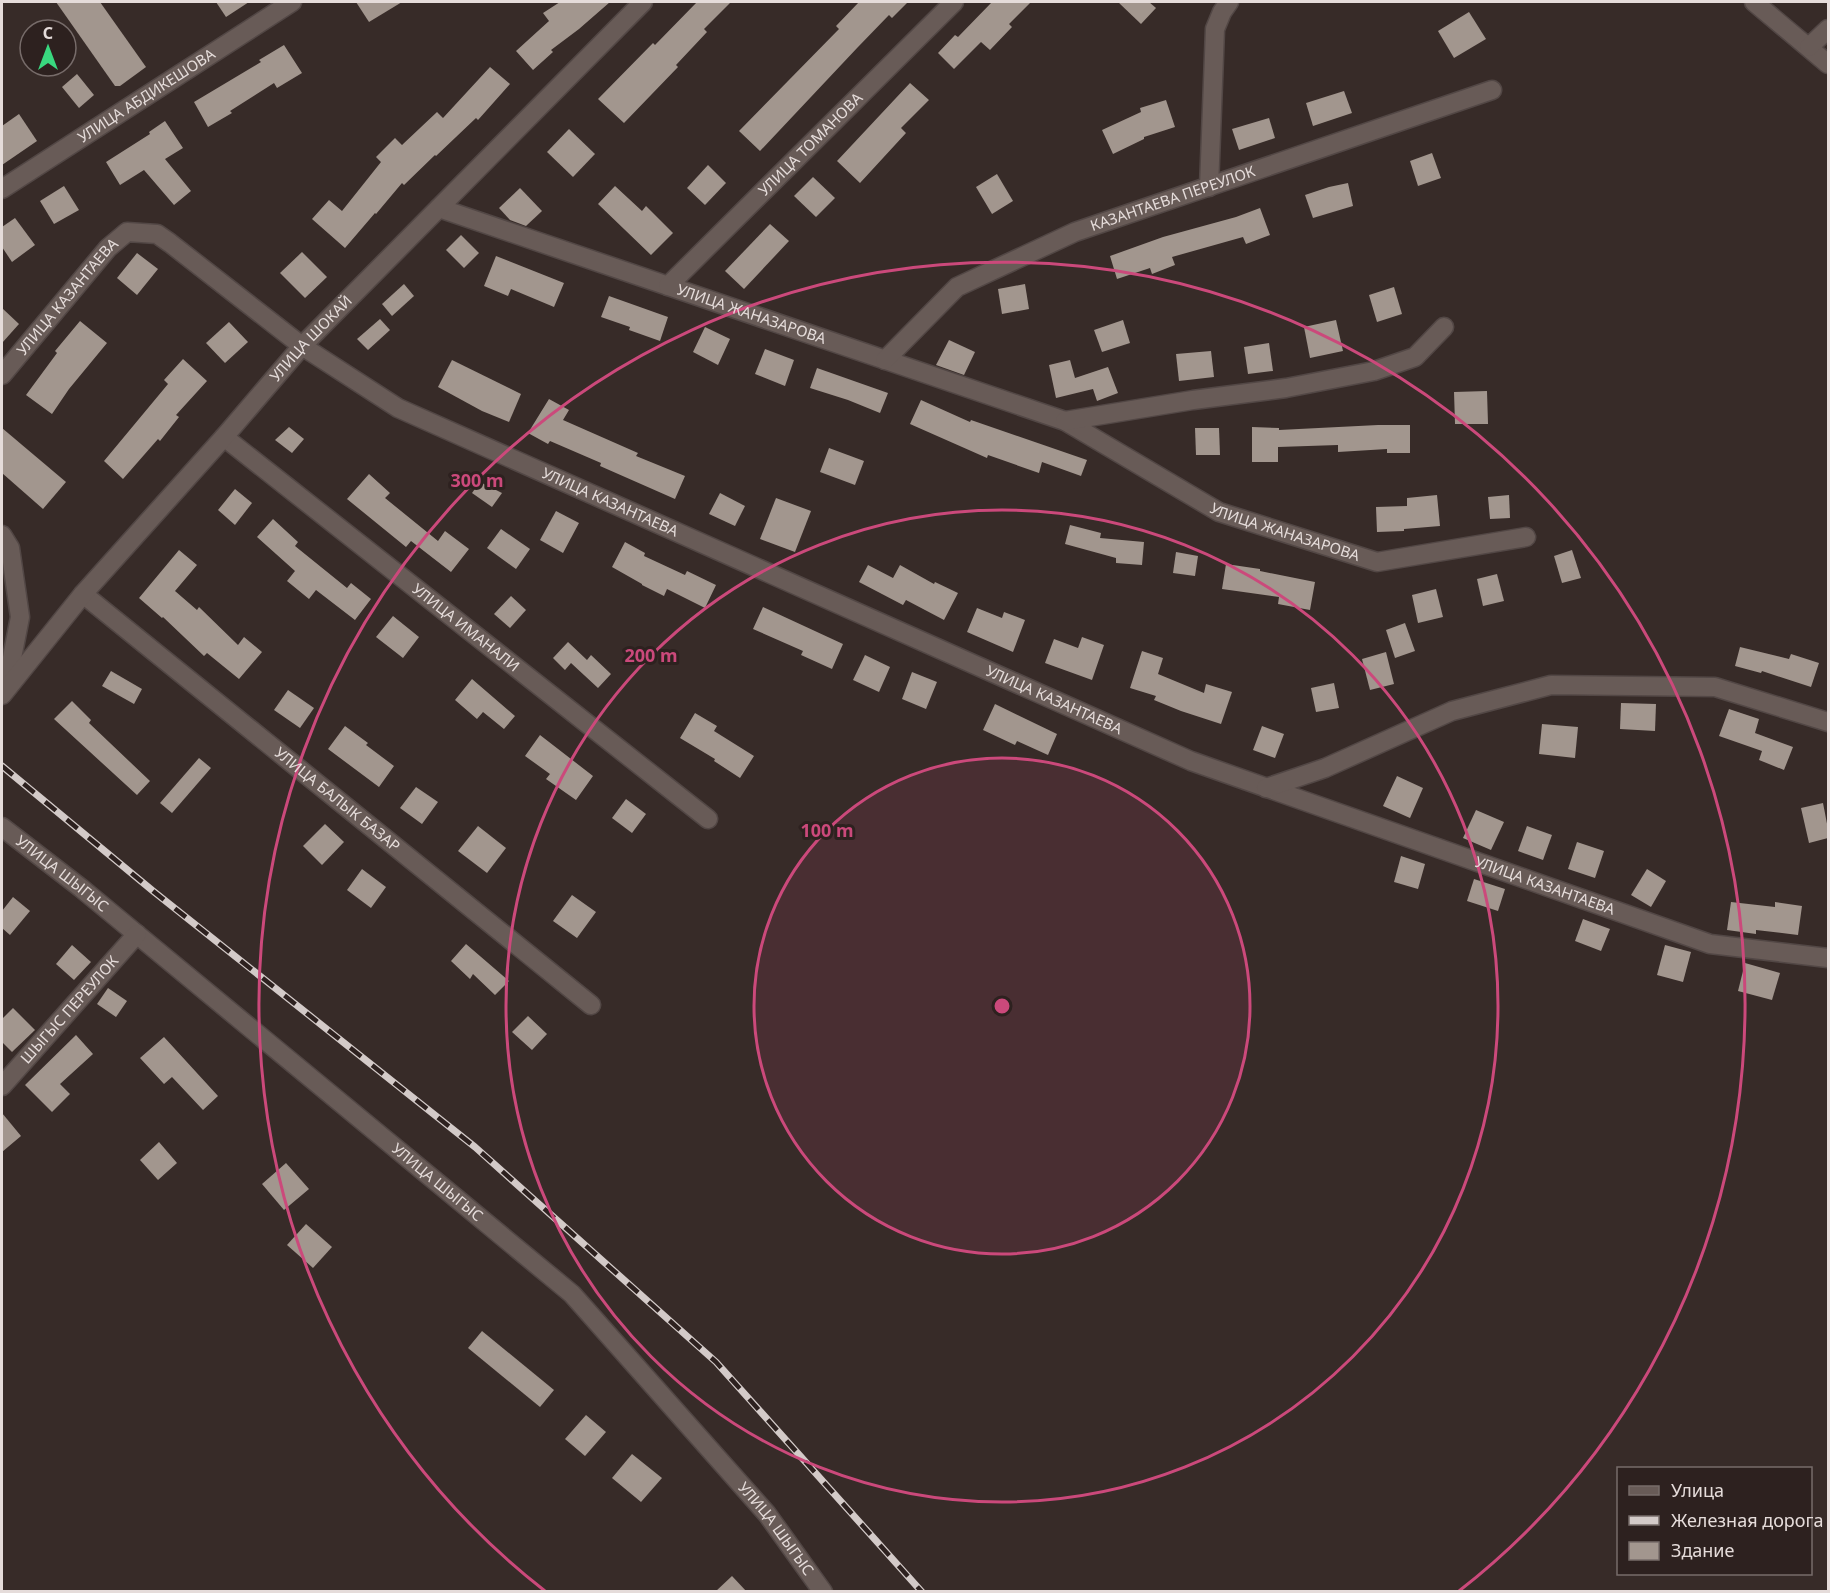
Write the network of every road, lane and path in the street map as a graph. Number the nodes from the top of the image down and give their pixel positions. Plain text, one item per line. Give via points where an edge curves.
1 (292, 2) edge
2 (643, 2) edge
3 (954, 2) edge
4 (1229, 2) edge
5 (1754, 2) edge
6 (1828, 29) edge
7 (1809, 47) junction
8 (1828, 64) edge
9 (1492, 90) dead end
10 (1209, 187) junction
11 (2, 189) edge
12 (439, 208) junction
13 (668, 286) junction
14 (1444, 327) dead end
15 (302, 346) junction
16 (885, 360) junction
17 (2, 375) edge
18 (1065, 421) junction
19 (224, 437) junction
20 (2, 535) edge
21 (1526, 537) dead end
22 (83, 594) junction
23 (2, 683) edge
24 (2, 695) edge
25 (1828, 722) edge
26 (1266, 788) junction
27 (708, 819) dead end
28 (2, 827) edge
29 (137, 934) junction
30 (1828, 958) edge
31 (591, 1005) dead end
32 (2, 1086) edge
33 (820, 1590) edge

1 - 11 street, УЛИЦА АБДИКЕШОВА
2 - 12 street, УЛИЦА ШОКАЙ
3 - 13 street, УЛИЦА ТОМАНОВА
4 - 10 street via 1215,29
5 - 7 street
6 - 7 street
7 - 8 street
9 - 10 street, КАЗАНТАЕВА ПЕРЕУЛОК
10 - 16 street, КАЗАНТАЕВА ПЕРЕУЛОК via 1075,232 957,287
12 - 13 street, УЛИЦА ЖАНАЗАРОВА
12 - 15 street, УЛИЦА ШОКАЙ
13 - 16 street, УЛИЦА ЖАНАЗАРОВА
14 - 18 street, УЛИЦА ЖАНАЗАРОВА via 1415,357 1374,371
15 - 17 street, УЛИЦА КАЗАНТАЕВА via 157,234 127,232 108,248
15 - 19 street, УЛИЦА ШОКАЙ
15 - 26 street, УЛИЦА КАЗАНТАЕВА via 398,408 1191,761
16 - 18 street, УЛИЦА ЖАНАЗАРОВА
18 - 21 street, УЛИЦА ЖАНАЗАРОВА via 1219,512 1377,562
19 - 22 street, УЛИЦА ШОКАЙ
19 - 27 street, УЛИЦА ИМАНАЛИ
20 - 23 street via 10,548 20,617 11,663
22 - 24 street, УЛИЦА ШОКАЙ
22 - 31 street, УЛИЦА БАЛЫК БАЗАР
25 - 26 street via 1715,687 1551,685 1452,711 1324,768
26 - 30 street, УЛИЦА КАЗАНТАЕВА via 1710,944
28 - 29 street, УЛИЦА ШЫГЫС
29 - 32 street, ШЫГЫС ПЕРЕУЛОК
29 - 33 street, УЛИЦА ШЫГЫС via 572,1294 767,1514

